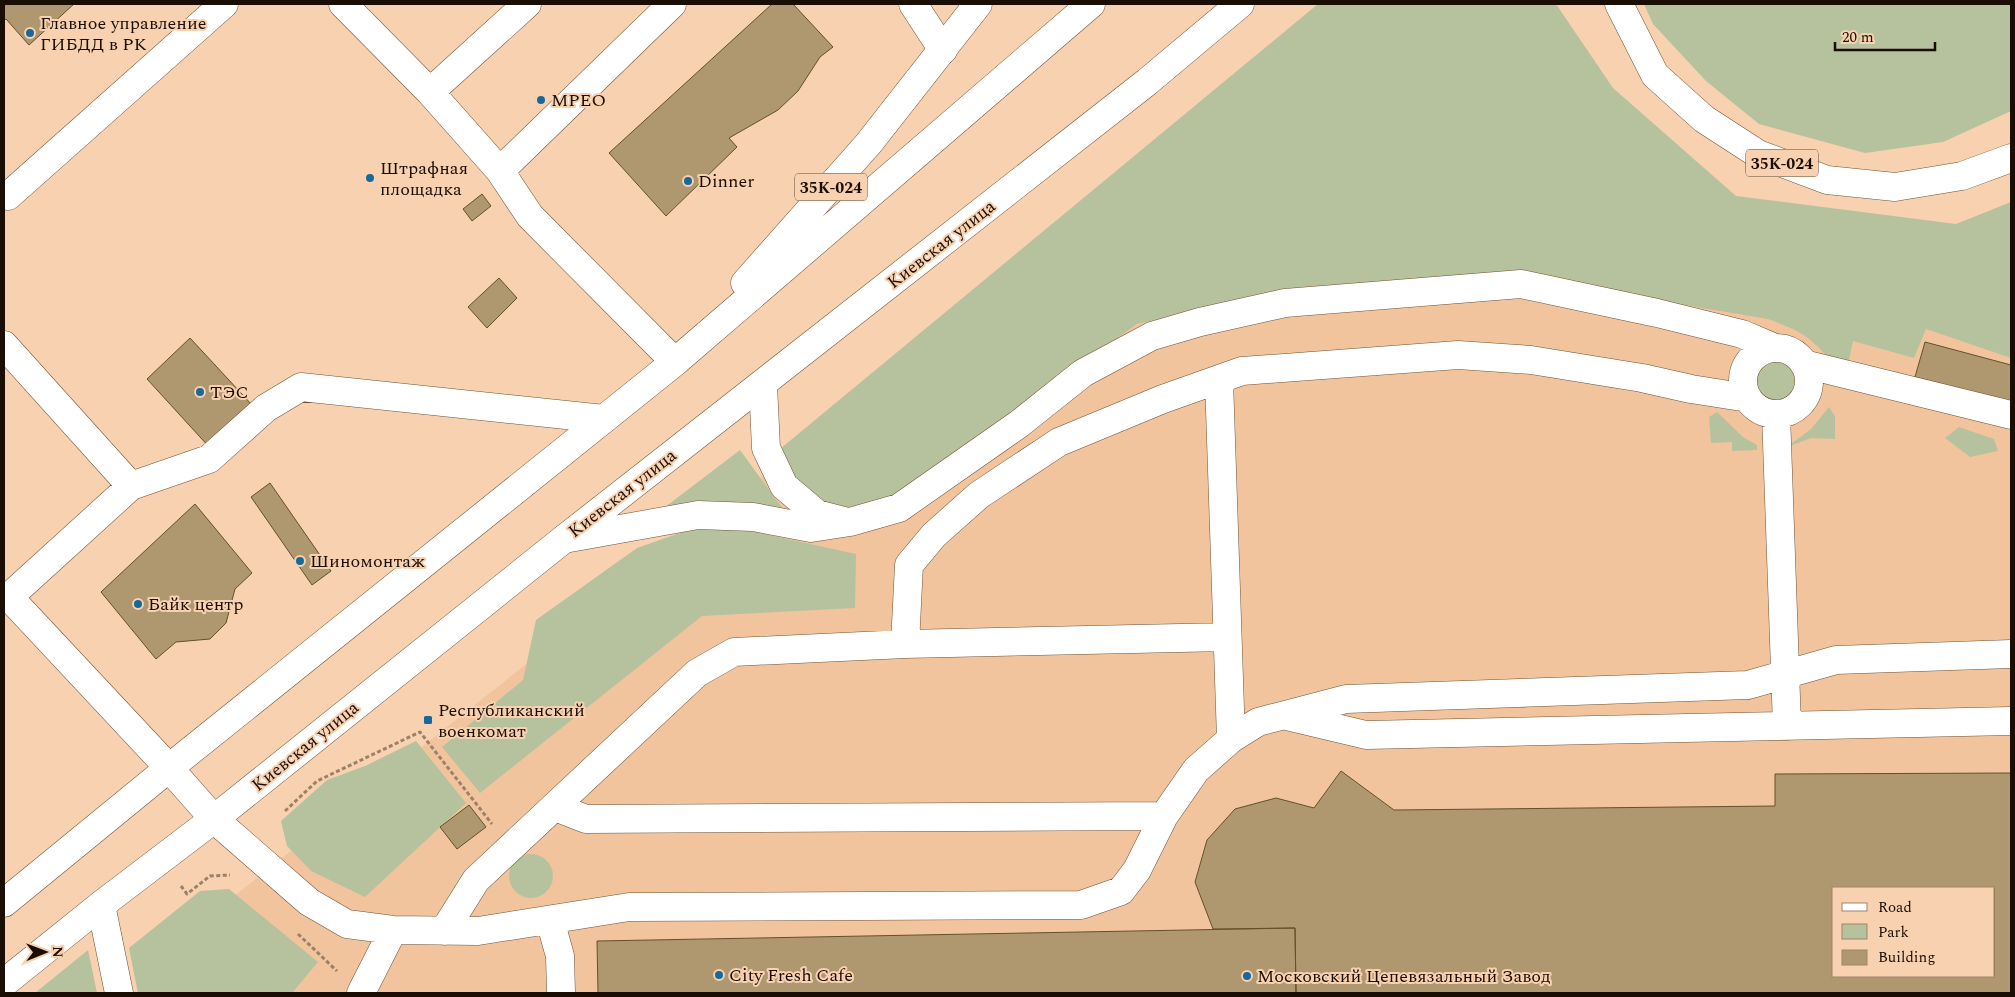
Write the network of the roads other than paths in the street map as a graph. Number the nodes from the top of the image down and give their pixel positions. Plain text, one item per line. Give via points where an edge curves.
1 (224, 4) edge
2 (343, 4) edge
3 (527, 4) edge
4 (672, 4) edge
5 (913, 4) edge
6 (978, 4) edge
7 (1091, 4) edge
8 (1240, 4) edge
9 (1619, 4) edge
10 (943, 50) junction
11 (430, 92) junction
12 (2011, 158) edge
13 (500, 171) junction
14 (8, 196) dead end
15 (4, 345) edge
16 (1775, 348) junction
17 (675, 362) junction
18 (1804, 364) junction
19 (1219, 380) junction
20 (763, 385) junction
21 (1748, 398) junction
22 (1776, 414) junction
23 (2011, 415) edge
24 (604, 419) junction
25 (131, 486) junction
26 (850, 522) junction
27 (564, 540) junction
28 (1227, 637) junction
29 (905, 644) junction
30 (2011, 654) edge
31 (1785, 675) junction
32 (1284, 715) junction
33 (2011, 721) edge
34 (1787, 726) junction
35 (1231, 739) junction
36 (169, 768) junction
37 (555, 807) junction
38 (1164, 816) junction
39 (214, 819) junction
40 (4, 903) edge
41 (101, 905) junction
42 (550, 920) junction
43 (393, 930) junction
44 (444, 931) junction
45 (4, 983) edge
46 (119, 993) edge
47 (361, 993) edge
48 (561, 993) edge

1 - 14 main road
2 - 11 main road
3 - 11 main road
4 - 13 main road
5 - 10 main road
6 - 10 main road, 35К-024
7 - 17 main road
8 - 20 main road, Киевская улица via 1147,82
9 - 12 main road, 35К-024 via 1655,75 1704,119 1758,154 1827,180 1895,187 1962,176
10 - 17 main road, 35К-024 via 869,143
11 - 13 main road
13 - 17 main road via 522,222
15 - 25 main road
16 - 18 main road via 1792,353
16 - 21 main road via 1757,354 1745,370 1744,389
16 - 26 main road via 1733,332 1522,284 1285,303 1152,336 1082,372 1019,424 899,508
17 - 24 main road
18 - 22 main road via 1809,383 1802,401 1795,408
18 - 23 main road
19 - 21 main road via 1242,371 1458,355 1530,360
19 - 28 main road
19 - 29 main road via 1163,399 1059,442 979,495 934,535 909,565
20 - 26 main road via 766,448 784,486 817,514
20 - 27 main road, Киевская улица
21 - 22 main road via 1755,407
22 - 31 main road
24 - 25 main road via 301,387 266,408 209,459
24 - 36 main road
25 - 36 main road via 9,597
26 - 27 main road via 811,528 752,517 698,515
27 - 39 main road, Киевская улица
28 - 29 main road
28 - 35 main road
29 - 37 main road via 734,652 697,673
30 - 31 main road via 1836,660
31 - 32 main road via 1748,685 1346,699
31 - 34 main road
32 - 34 main road via 1366,735
32 - 35 main road via 1258,722
33 - 34 main road
35 - 38 main road via 1196,770
36 - 39 main road
36 - 40 main road
37 - 38 main road via 586,819
37 - 44 main road via 476,880
38 - 42 main road via 1137,870 1121,891 1081,905 629,908
39 - 41 main road, Киевская улица
39 - 43 main road via 309,902 347,924
41 - 45 main road, Киевская улица
41 - 46 main road
42 - 44 main road via 478,931
42 - 48 main road via 560,956
43 - 44 main road
43 - 47 main road

